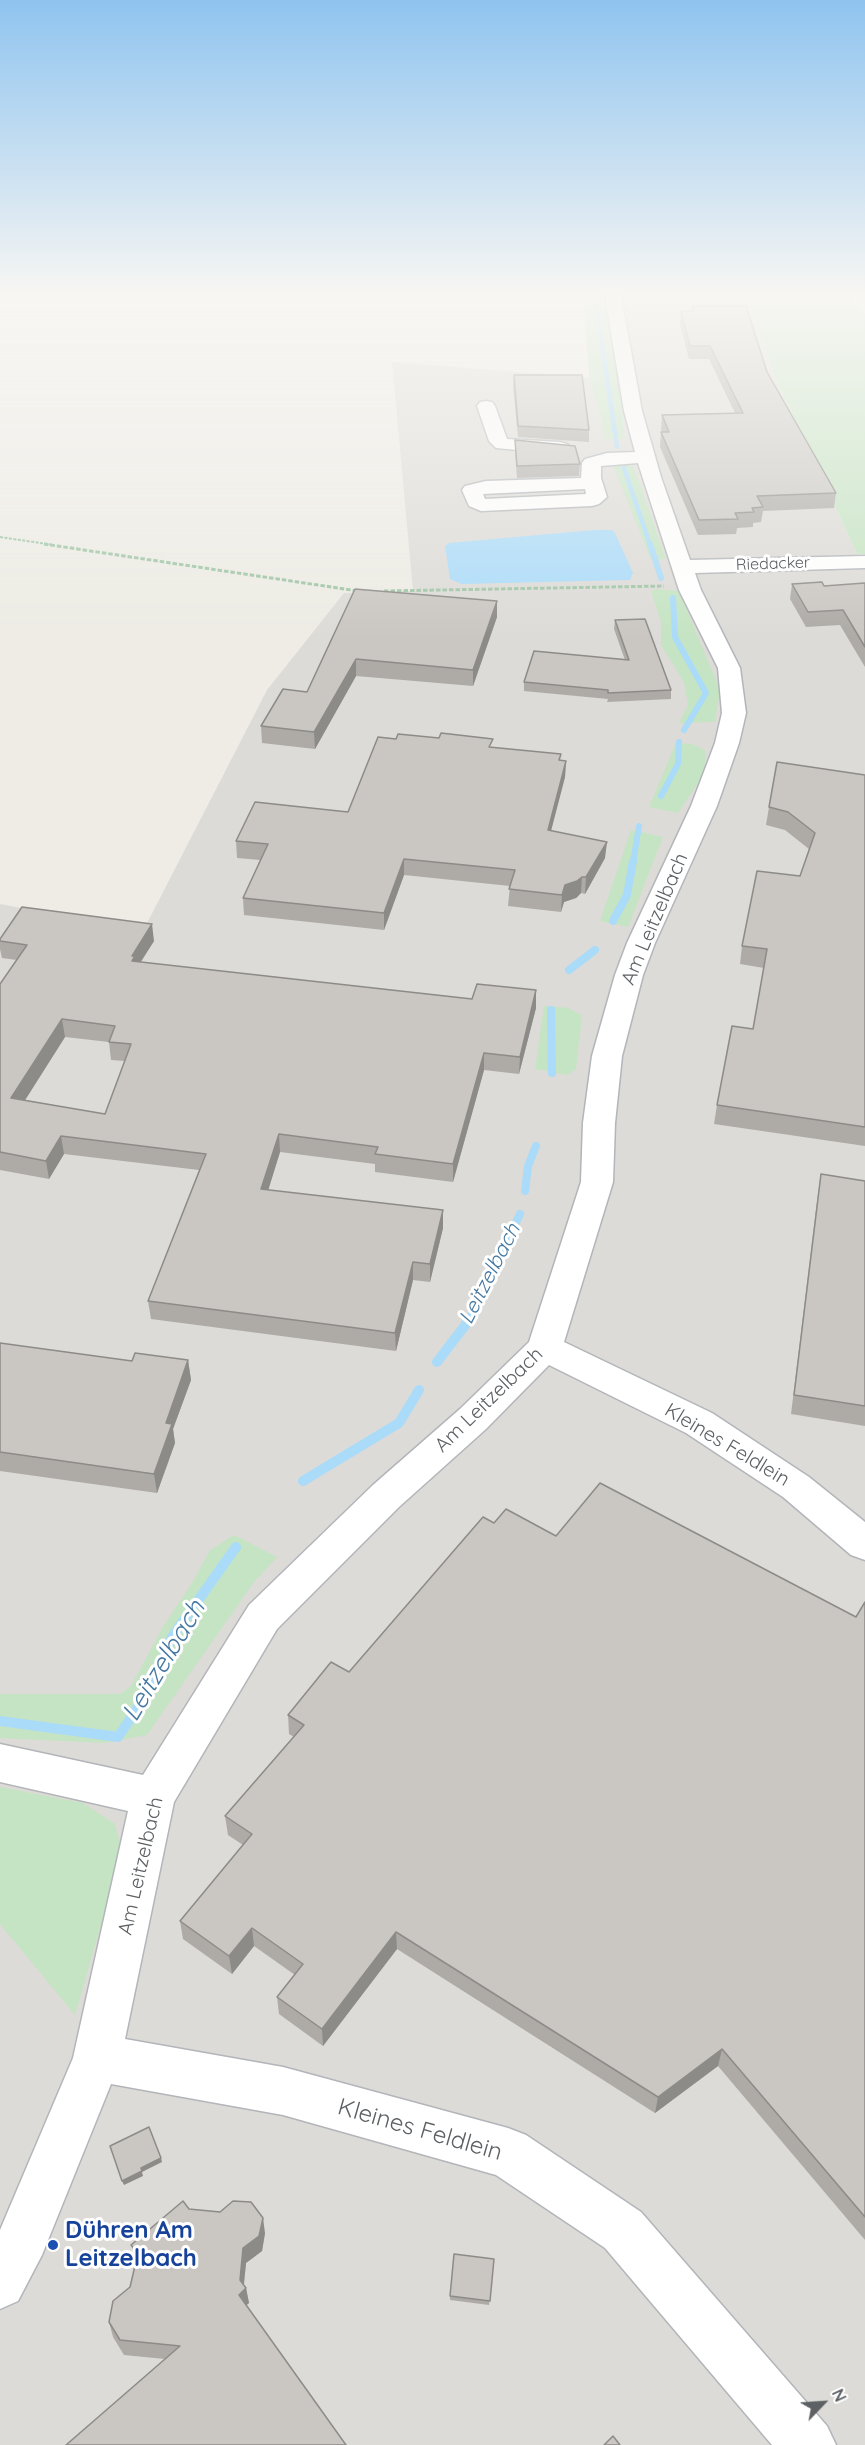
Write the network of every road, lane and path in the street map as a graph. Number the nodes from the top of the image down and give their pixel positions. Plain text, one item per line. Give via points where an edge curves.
1 (488, 410) edge
2 (633, 410) edge
3 (645, 458) junction
4 (607, 459) junction
5 (593, 483) junction
6 (0, 537) edge
7 (865, 562) edge
8 (685, 576) junction
9 (360, 591) edge
10 (383, 591) edge
11 (545, 1348) junction
12 (865, 1544) edge
13 (0, 1763) edge
14 (153, 1797) junction
15 (97, 2058) junction
16 (0, 2283) edge
17 (808, 2445) edge

1 - 4 street via 498,441 503,444 598,451
2 - 3 street, Am Leitzelbach
3 - 4 street
3 - 8 street, Am Leitzelbach
4 - 5 street via 592,463
5 - 5 street via 597,497 586,501 481,505 472,490
6 - 9 path
7 - 8 street, Riedacker
8 - 10 path
8 - 11 street, Am Leitzelbach via 729,668 734,712 704,806 629,975 607,1056 597,1182
11 - 12 street, Kleines Feldlein via 699,1423 796,1487
11 - 14 street, Am Leitzelbach via 263,1617
13 - 14 street
14 - 15 street, Am Leitzelbach
15 - 16 street, Am Leitzelbach via 24,2237
15 - 17 street, Kleines Feldlein via 283,2091 508,2153 623,2230

